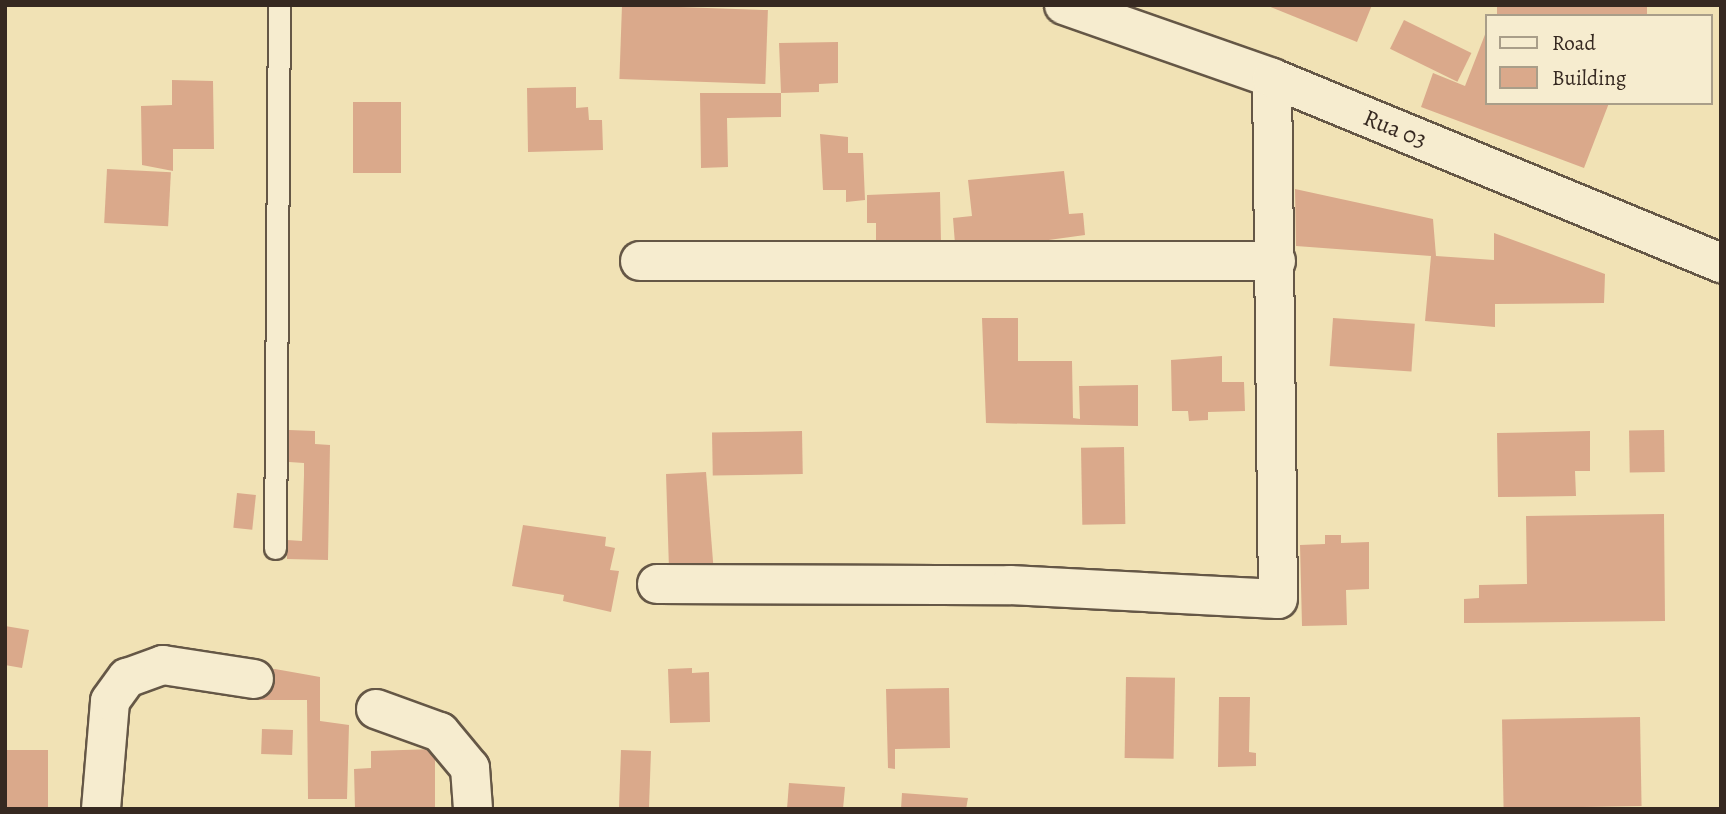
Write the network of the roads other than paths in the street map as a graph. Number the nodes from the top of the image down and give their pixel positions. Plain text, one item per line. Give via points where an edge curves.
1 (279, 5) edge
2 (1064, 5) edge
3 (1272, 78) junction
4 (640, 261) dead end
5 (1276, 261) junction
6 (1721, 263) edge
7 (275, 548) dead end
8 (657, 584) dead end
9 (254, 678) dead end
10 (376, 709) dead end
11 (101, 809) edge
12 (473, 809) edge

1 - 7 lane
2 - 3 street, Rua 03
3 - 5 street
3 - 6 street, Rua 03
4 - 5 street
5 - 8 street via 1278,599 1010,585
9 - 11 street via 163,665 127,678 110,701
10 - 12 street via 440,732 470,768

